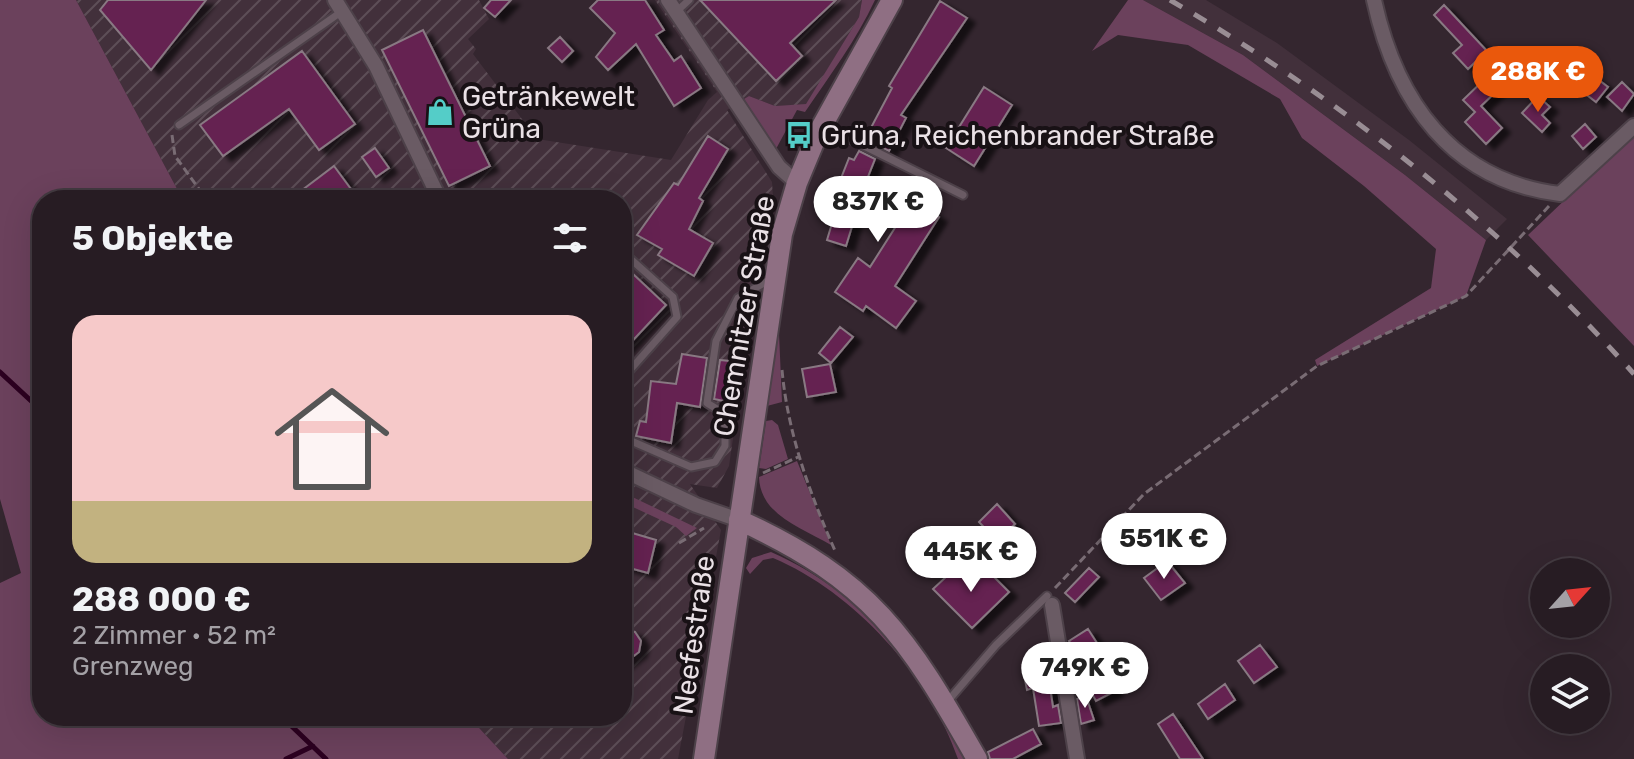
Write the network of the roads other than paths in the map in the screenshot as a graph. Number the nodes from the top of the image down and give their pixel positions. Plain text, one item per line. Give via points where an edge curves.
1 (689, 0) edge
2 (892, 0) edge
3 (1374, 0) edge
4 (339, 5) edge
5 (672, 6) edge
6 (179, 125) road end
7 (823, 125) junction
8 (1634, 126) edge
9 (797, 183) junction
10 (435, 190) edge
11 (963, 195) dead end
12 (632, 260) edge
13 (773, 277) junction
14 (632, 368) edge
15 (632, 441) edge
16 (632, 475) edge
17 (739, 520) junction
18 (1049, 600) joint
19 (945, 704) junction
20 (704, 759) edge
21 (977, 759) edge
22 (1077, 759) edge

1 - 5 lane
2 - 7 main road, Chemnitzer Straße
3 - 8 street via 1392,63 1453,152 1486,174 1525,190 1560,194
4 - 6 lane
4 - 10 street via 376,66
5 - 9 street via 779,167
7 - 9 main road, Chemnitzer Straße
7 - 11 lane
9 - 13 main road, Chemnitzer Straße
12 - 14 lane via 673,297 677,317
13 - 15 lane via 738,298 716,341 707,403 725,414 725,446 715,462 691,467
13 - 17 main road, Chemnitzer Straße
16 - 17 street
17 - 19 main road via 849,583 903,640
17 - 20 main road, Neefestraße
18 - 19 lane via 996,645
18 - 22 street
19 - 21 main road

